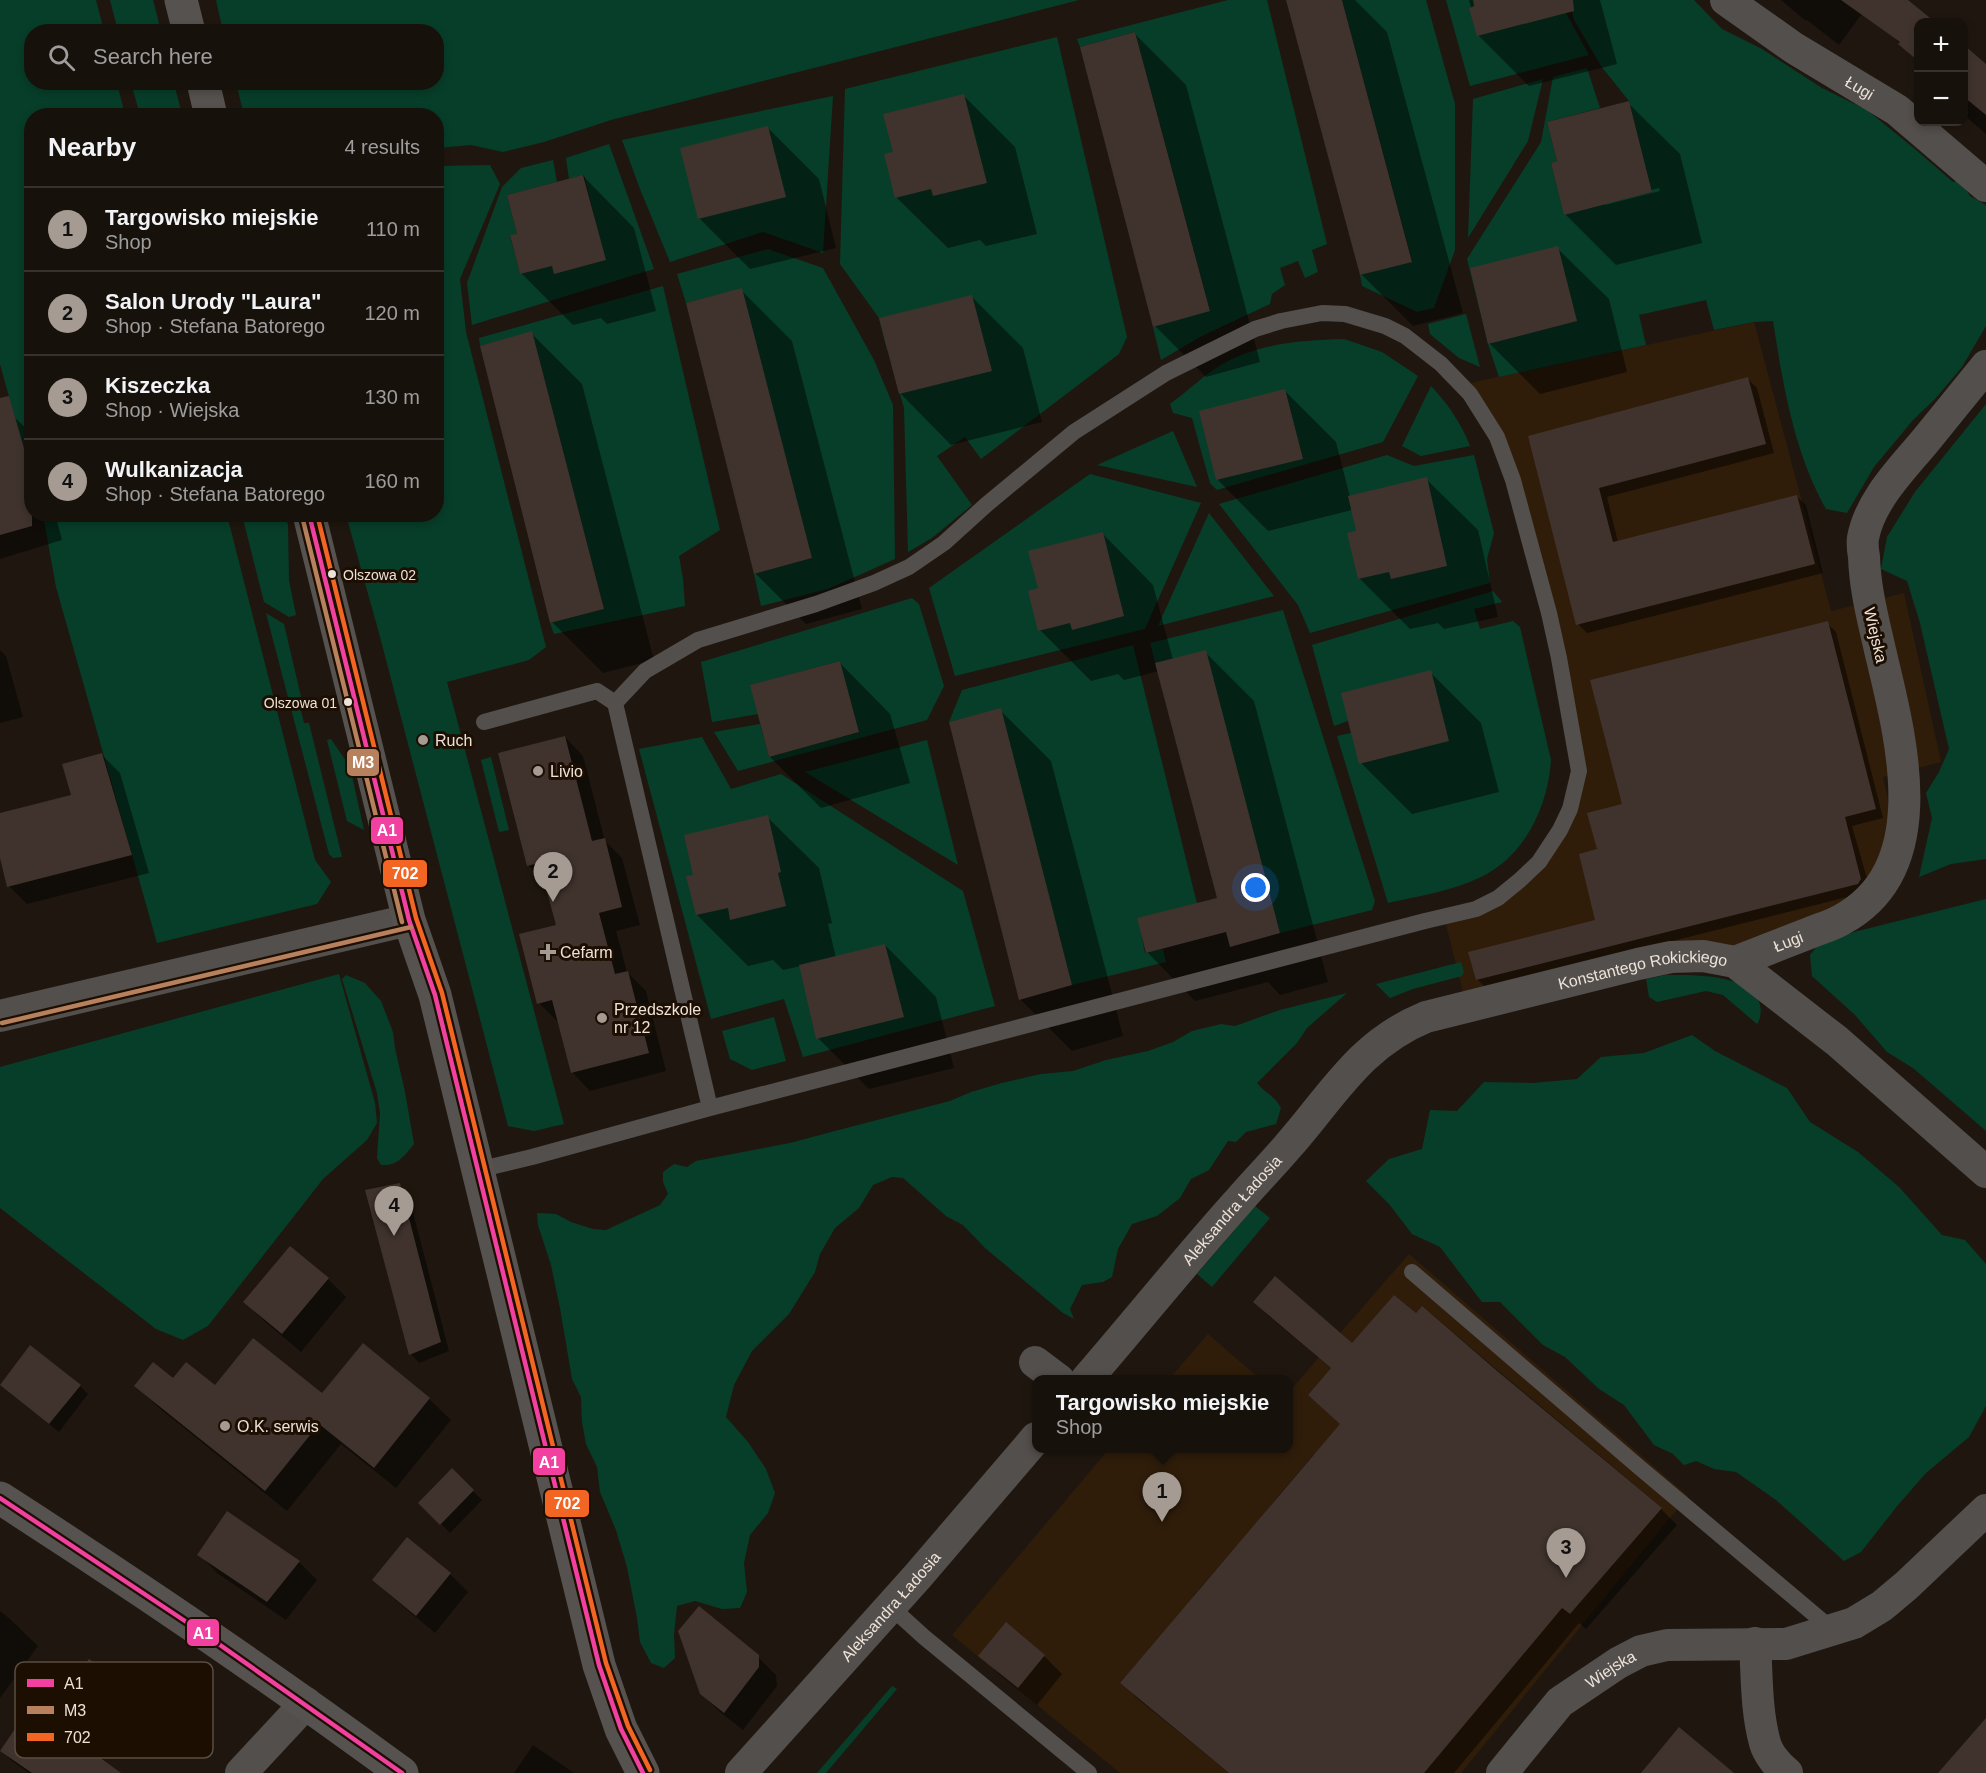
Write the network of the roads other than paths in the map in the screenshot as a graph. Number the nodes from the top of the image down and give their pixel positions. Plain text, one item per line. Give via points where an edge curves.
1 (181, 0) edge
2 (1726, 0) edge
3 (187, 24) edge
4 (204, 90) edge
5 (209, 108) edge
6 (1986, 186) edge
7 (1986, 366) edge
8 (311, 522) edge
9 (615, 703) junction
10 (484, 722) dead end
11 (409, 920) junction
12 (1841, 920) joint
13 (1736, 962) junction
14 (0, 1016) edge
15 (1379, 1043) joint
16 (710, 1108) junction
17 (478, 1170) junction
18 (1986, 1172) edge
19 (1412, 1272) dead end
20 (1090, 1375) edge
21 (1032, 1443) edge
22 (0, 1497) edge
23 (1986, 1510) edge
24 (891, 1607) junction
25 (1833, 1630) junction
26 (1755, 1643) junction
27 (306, 1703) junction
28 (241, 1773) edge
29 (402, 1773) edge
30 (643, 1773) edge
31 (741, 1773) edge
32 (1089, 1773) edge
33 (1502, 1773) edge
34 (1787, 1773) edge

1 - 3 street
2 - 6 street, Ługi via 1794,48 1897,110
4 - 5 street
7 - 12 street, Wiejska via 1888,486 1870,514 1863,540 1864,574 1894,717 1905,782 1905,808 1891,870 1874,894
8 - 11 street
9 - 10 lane via 597,691
9 - 16 lane
9 - 16 lane via 645,670 698,640 816,604 909,567 944,543 1074,432 1166,373 1255,329 1322,313 1346,314 1405,336 1441,364 1475,401 1497,437 1513,480 1559,658 1579,771 1570,809 1539,862 1498,898 1450,916
11 - 14 street
11 - 17 street via 435,995
12 - 13 street, Ługi
13 - 15 street, Konstantego Rokickiego via 1692,956 1638,964 1426,1017
13 - 18 street, Konstantego Rokickiego via 1837,1041
15 - 20 street, Aleksandra Ładosia via 1350,1070
16 - 17 lane
17 - 30 street via 599,1665 621,1729
19 - 25 lane
21 - 24 street, Aleksandra Ładosia
22 - 27 street
23 - 25 street, Wiejska via 1882,1606
24 - 31 street, Aleksandra Ładosia
24 - 32 lane
25 - 26 street, Wiejska via 1786,1644
26 - 33 street, Wiejska via 1667,1645 1641,1651 1560,1702
26 - 34 street via 1765,1745
27 - 28 street
27 - 29 street

